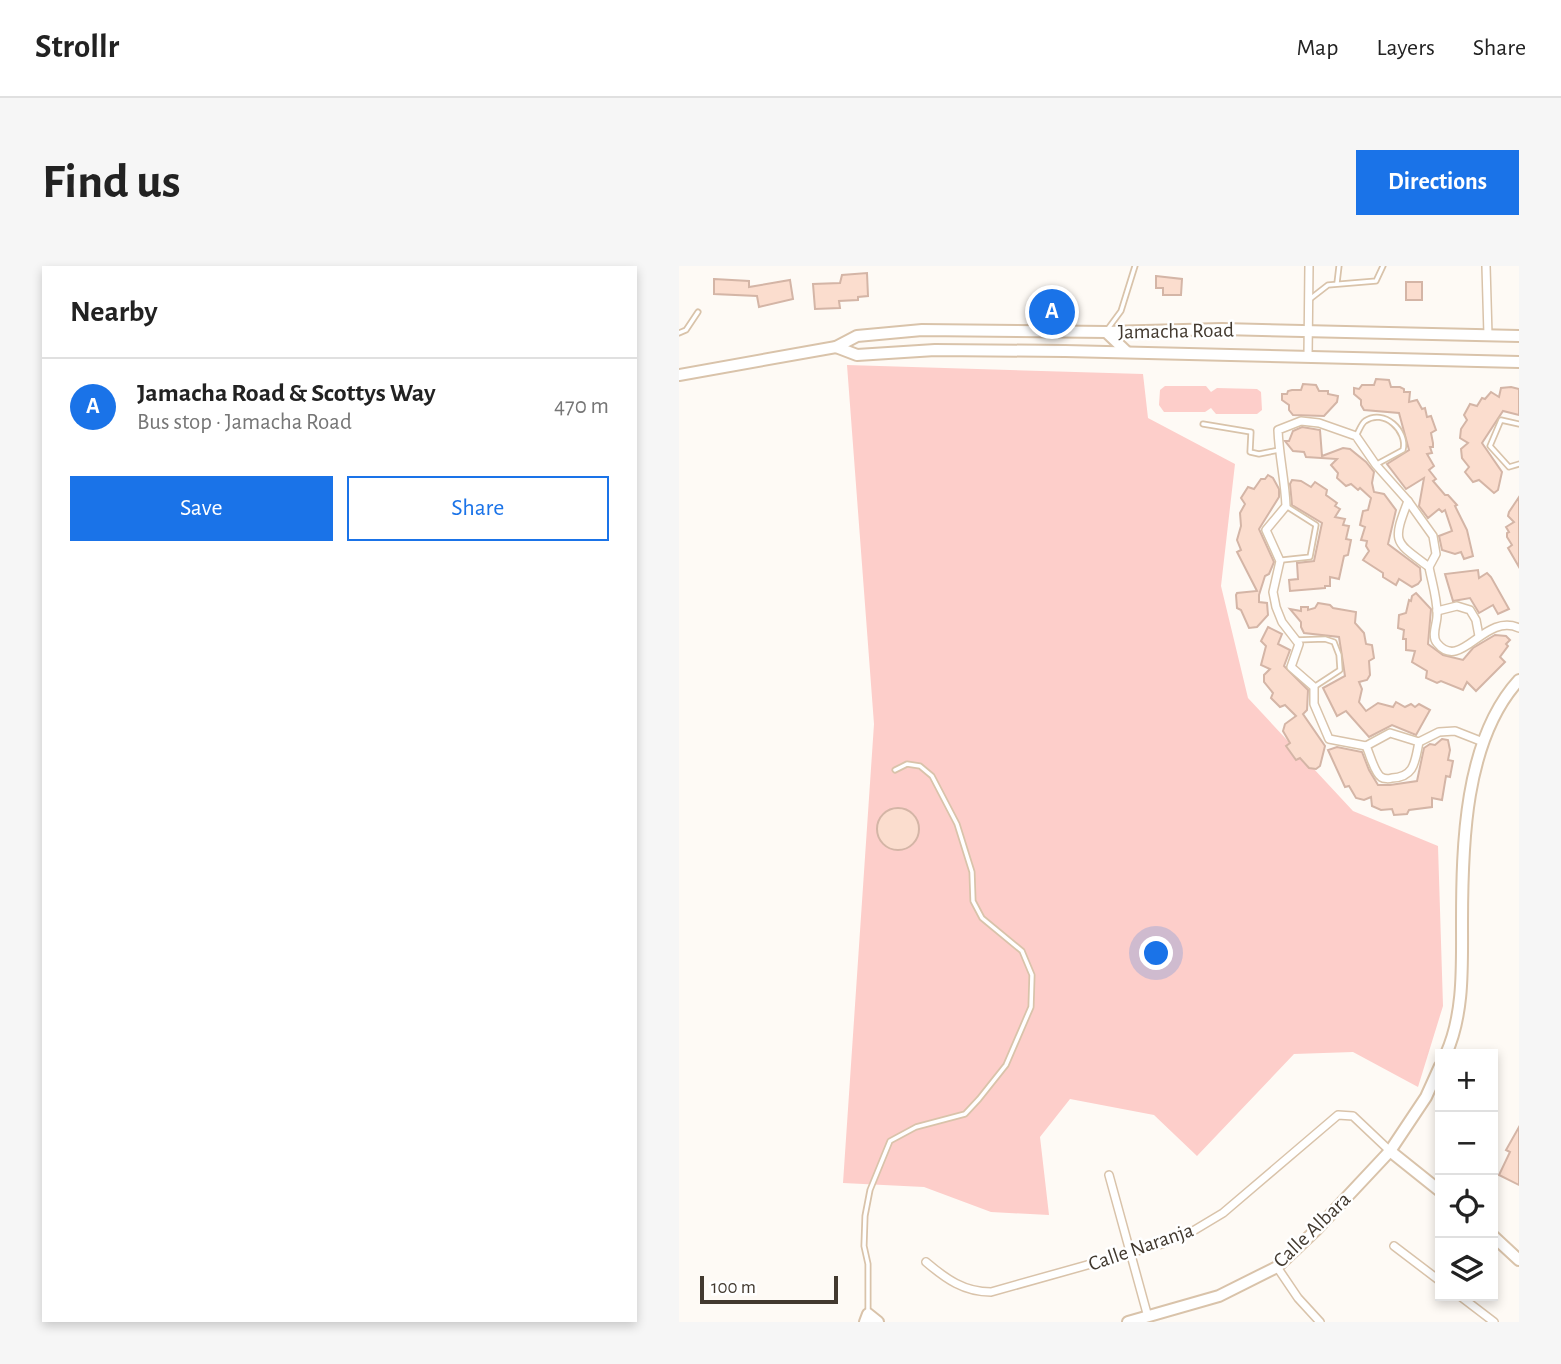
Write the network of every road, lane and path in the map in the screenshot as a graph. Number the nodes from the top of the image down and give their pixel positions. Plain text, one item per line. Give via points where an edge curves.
1 (1135, 266) edge
2 (1309, 266) edge
3 (1339, 266) edge
4 (1383, 266) edge
5 (1486, 266) edge
6 (1336, 285) junction
7 (1309, 300) junction
8 (698, 312) dead end
9 (1307, 331) junction
10 (1106, 332) junction
11 (679, 333) edge
12 (1487, 335) junction
13 (1519, 336) edge
14 (837, 347) junction
15 (1128, 352) junction
16 (1308, 356) junction
17 (1519, 362) edge
18 (679, 375) edge
19 (1203, 424) dead end
20 (1519, 424) edge
21 (1356, 436) junction
22 (1279, 452) junction
23 (1519, 464) edge
24 (1376, 466) junction
25 (1408, 501) junction
26 (1286, 506) junction
27 (1280, 561) junction
28 (1429, 567) junction
29 (1437, 611) junction
30 (1519, 628) edge
31 (1479, 636) junction
32 (1296, 640) junction
33 (1519, 680) edge
34 (1314, 687) junction
35 (1419, 742) junction
36 (1483, 742) junction
37 (1366, 746) junction
38 (895, 770) dead end
39 (1447, 1049) edge
40 (1435, 1077) edge
41 (1390, 1151) junction
42 (1109, 1175) dead end
43 (1435, 1187) edge
44 (1495, 1238) edge
45 (1394, 1246) dead end
46 (1131, 1253) junction
47 (1519, 1260) edge
48 (926, 1262) dead end
49 (1277, 1267) junction
50 (1435, 1277) edge
51 (1466, 1301) edge
52 (1148, 1317) junction
53 (866, 1318) edge
54 (1315, 1321) edge
55 (878, 1322) edge
56 (1128, 1322) edge
57 (1493, 1322) edge

1 - 10 lane via 1121,311
2 - 7 street
3 - 6 lane
4 - 6 lane via 1376,281
5 - 12 street
6 - 7 lane via 1328,285
7 - 9 street
8 - 11 lane
9 - 10 main road, Jamacha Road
9 - 12 main road, Jamacha Road
9 - 16 street
10 - 14 main road, Jamacha Road via 922,330 857,336
10 - 15 main road
12 - 13 main road, Jamacha Road
14 - 15 main road, Jamacha Road via 857,355 935,350
14 - 18 main road, Jamacha Road
15 - 16 main road, Jamacha Road
16 - 17 main road, Jamacha Road
19 - 22 lane via 1251,432 1250,452
20 - 23 lane via 1501,420 1490,446 1509,467
21 - 22 street via 1301,421 1278,430
21 - 24 street
21 - 24 lane via 1369,418 1394,422 1400,430 1403,450
22 - 26 street
24 - 25 street
25 - 28 street via 1433,536 1436,554
25 - 28 street via 1398,537 1402,547
26 - 27 street via 1266,530
26 - 27 lane via 1316,525 1310,557
27 - 32 street via 1273,592 1282,622
28 - 29 street
29 - 31 street via 1457,606 1469,610
29 - 31 street via 1434,635 1447,649 1465,650
30 - 31 street via 1501,625
32 - 34 street via 1299,644 1291,667
32 - 34 lane via 1325,639 1334,642 1339,654 1340,670
33 - 36 main road
34 - 37 street via 1314,704 1329,739
35 - 36 street via 1445,731
35 - 37 street via 1390,733
35 - 37 street via 1413,770 1395,778 1378,775
36 - 39 main road via 1472,780 1465,844 1460,996
38 - 53 lane via 907,764 920,766 932,776 957,824 972,873 973,901 982,918 1022,951 1032,975 1031,1007 1006,1065 965,1114 916,1127 890,1141 865,1216
40 - 41 main road, Calle Albara
41 - 43 main road
41 - 46 street, Calle Naranja via 1353,1116 1338,1115 1223,1213 1177,1238
41 - 49 main road, Calle Albara
42 - 46 street
44 - 47 main road
45 - 50 street
46 - 48 street, Calle Naranja via 991,1293 955,1284
46 - 52 street
49 - 52 main road, Calle Albara via 1219,1296
49 - 54 street
51 - 57 street
52 - 56 main road, Calle Albara
53 - 55 main road

